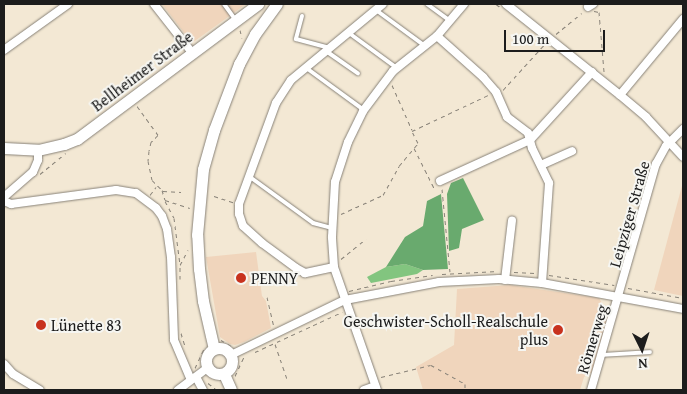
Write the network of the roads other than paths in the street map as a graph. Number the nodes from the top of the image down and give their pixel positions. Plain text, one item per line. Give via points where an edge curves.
1 (68, 4) edge
2 (154, 4) edge
3 (224, 4) edge
4 (258, 4) edge
5 (277, 4) edge
6 (383, 4) edge
7 (427, 4) edge
8 (464, 4) edge
9 (506, 4) edge
10 (376, 10) junction
11 (302, 16) dead end
12 (683, 20) edge
13 (450, 21) junction
14 (237, 23) junction
15 (349, 33) junction
16 (436, 36) junction
17 (424, 46) junction
18 (4, 50) edge
19 (327, 50) junction
20 (193, 54) junction
21 (305, 67) junction
22 (397, 68) junction
23 (592, 72) junction
24 (358, 73) dead end
25 (620, 95) junction
26 (364, 110) junction
27 (683, 129) edge
28 (530, 140) junction
29 (670, 142) junction
30 (4, 148) edge
31 (38, 150) junction
32 (572, 151) dead end
33 (683, 156) edge
34 (541, 165) junction
35 (248, 176) junction
36 (440, 181) road end
37 (4, 197) edge
38 (4, 201) edge
39 (512, 220) dead end
40 (332, 228) junction
41 (334, 266) junction
42 (505, 275) junction
43 (542, 283) junction
44 (343, 296) junction
45 (619, 296) junction
46 (683, 309) edge
47 (213, 345) junction
48 (234, 351) junction
49 (650, 352) dead end
50 (601, 354) junction
51 (4, 364) edge
52 (207, 368) junction
53 (192, 377) junction
54 (228, 382) edge
55 (375, 385) edge
56 (40, 390) edge
57 (178, 390) edge
58 (202, 390) edge
59 (364, 390) edge
60 (591, 390) edge

1 - 18 street
2 - 20 street
3 - 14 lane
4 - 14 main road, Bellheimer Straße
5 - 47 main road via 255,34 239,64 203,169 198,244 203,301
6 - 10 street
7 - 13 lane
8 - 13 street
9 - 23 street via 547,41
10 - 15 street
10 - 17 lane
11 - 19 lane via 296,39
12 - 25 street
13 - 16 street
14 - 20 main road, Bellheimer Straße
15 - 19 street
15 - 22 lane
16 - 17 street
16 - 28 street via 483,77 496,92 507,117 528,133
17 - 22 street
19 - 21 street
19 - 24 lane
20 - 31 main road, Bellheimer Straße via 77,139
21 - 26 lane
21 - 35 street via 291,80 276,103
22 - 26 street
23 - 25 street
23 - 28 street
25 - 29 street
26 - 40 street via 348,142 335,182
27 - 29 street, Leipziger Straße
28 - 34 street
28 - 36 street
29 - 33 street
29 - 45 street, Leipziger Straße via 656,164
30 - 31 main road, Bellheimer Straße
31 - 37 street via 38,160 32,172
32 - 34 street
34 - 43 street via 549,184
35 - 40 lane via 313,223
35 - 41 street via 239,204 243,226 305,274
38 - 53 street via 11,204 116,190 136,193 146,200 162,216 166,229 171,257 174,340
39 - 42 street
40 - 41 street
41 - 44 street
42 - 43 street
42 - 44 street via 450,277
43 - 45 street
44 - 48 street
44 - 55 street
45 - 46 street
45 - 50 street, Römerweg
47 - 48 main road
47 - 52 main road via 207,354
48 - 54 main road
49 - 50 lane
50 - 60 street, Römerweg
51 - 56 street via 13,374
52 - 53 street
52 - 54 main road
53 - 57 street
53 - 58 street
55 - 59 street

